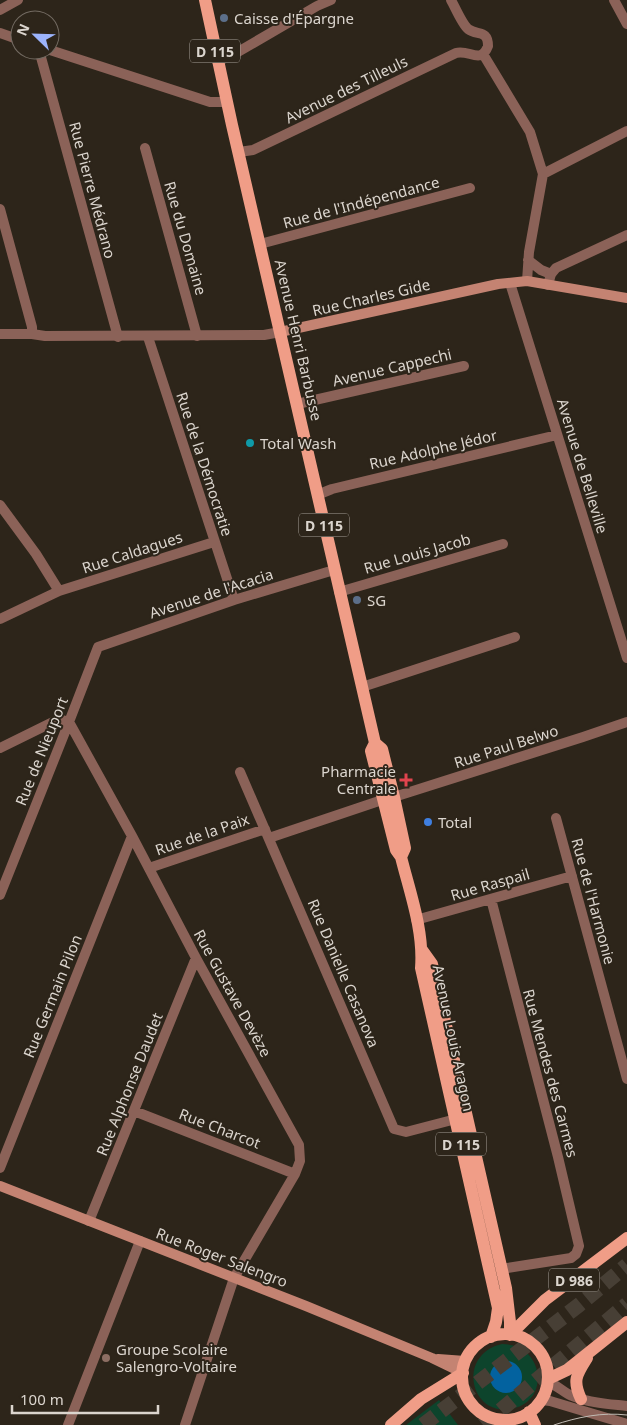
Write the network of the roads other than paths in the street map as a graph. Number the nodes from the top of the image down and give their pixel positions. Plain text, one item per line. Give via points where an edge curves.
1 (18, 0) edge
2 (205, 0) edge
3 (332, 0) edge
4 (450, 0) edge
5 (614, 0) edge
6 (0, 10) edge
7 (627, 24) edge
8 (60, 53) edge
9 (483, 54) junction
10 (43, 60) edge
11 (218, 61) junction
12 (227, 102) junction
13 (627, 131) edge
14 (145, 148) dead end
15 (238, 152) junction
16 (543, 174) junction
17 (470, 188) dead end
18 (0, 209) edge
19 (627, 235) edge
20 (260, 244) junction
21 (528, 260) junction
22 (551, 274) junction
23 (527, 282) junction
24 (510, 283) junction
25 (548, 285) junction
26 (626, 300) edge
27 (280, 332) junction
28 (0, 334) edge
29 (32, 334) junction
30 (197, 336) junction
31 (118, 337) junction
32 (148, 337) junction
33 (464, 366) dead end
34 (297, 404) junction
35 (557, 435) junction
36 (317, 495) junction
37 (0, 505) edge
38 (214, 542) junction
39 (503, 544) dead end
40 (334, 570) junction
41 (59, 591) junction
42 (339, 592) junction
43 (234, 600) junction
44 (0, 619) edge
45 (515, 638) dead end
46 (98, 647) joint
47 (627, 658) edge
48 (362, 687) junction
49 (368, 717) joint
50 (70, 722) junction
51 (627, 722) edge
52 (0, 748) edge
53 (240, 772) dead end
54 (388, 798) junction
55 (556, 818) dead end
56 (267, 834) junction
57 (132, 836) junction
58 (149, 868) junction
59 (572, 876) junction
60 (0, 895) edge
61 (491, 899) junction
62 (416, 920) junction
63 (422, 950) junction
64 (196, 958) junction
65 (627, 1079) edge
66 (134, 1111) junction
67 (456, 1119) junction
68 (0, 1168) edge
69 (295, 1174) junction
70 (0, 1186) edge
71 (89, 1221) junction
72 (627, 1238) edge
73 (140, 1241) junction
74 (501, 1269) junction
75 (234, 1278) junction
76 (627, 1322) edge
77 (510, 1335) junction
78 (491, 1337) junction
79 (593, 1350) junction
80 (464, 1367) junction
81 (547, 1380) junction
82 (581, 1399) junction
83 (541, 1400) junction
84 (627, 1406) edge
85 (529, 1412) junction
86 (507, 1422) edge
87 (627, 1424) edge
88 (68, 1425) edge
89 (185, 1425) edge
90 (391, 1425) edge
91 (535, 1425) edge

1 - 6 street
2 - 11 main road, Avenue Henri Barbusse / D 115
3 - 11 street
4 - 9 street via 467,27 485,35 488,49
5 - 7 street
8 - 12 street via 210,102
9 - 15 street, Avenue des Tilleuls via 456,53 252,150
9 - 16 street via 530,132
10 - 31 street, Rue Pierre Médrano
11 - 12 main road, Avenue Henri Barbusse / D 115
12 - 15 main road, Avenue Henri Barbusse / D 115
13 - 16 street
14 - 30 street, Rue du Domaine
15 - 20 main road, Avenue Henri Barbusse / D 115
16 - 21 street
17 - 20 street, Rue de l'Indépendance
18 - 29 street
19 - 22 street via 563,263
20 - 27 main road, Avenue Henri Barbusse / D 115
21 - 22 street
21 - 23 street
22 - 25 street
23 - 24 main road, Rue Charles Gide
23 - 25 main road, Rue Charles Gide
24 - 27 main road, Rue Charles Gide
24 - 35 street, Avenue de Belleville
25 - 26 main road, Rue Charles Gide
27 - 30 street, Rue Charles Gide
27 - 34 main road, Avenue Henri Barbusse / D 115
28 - 29 street, Rue Charles Gide
29 - 31 street, Rue Charles Gide
30 - 32 street, Rue Charles Gide
31 - 32 street, Rue Charles Gide
32 - 38 street, Rue de la Démocratie
33 - 34 street, Avenue Cappechi
34 - 36 main road, Avenue Henri Barbusse / D 115
35 - 36 street, Rue Adolphe Jédor
35 - 47 street, Avenue de Belleville
36 - 40 main road, Avenue Henri Barbusse / D 115
37 - 41 street
38 - 41 street, Rue Caldagues
38 - 43 street, Rue de la Démocratie
39 - 42 street, Rue Louis Jacob
40 - 42 main road, Avenue Henri Barbusse / D 115
40 - 43 street, Avenue de l'Acacia
41 - 44 street, Rue Caldagues
42 - 48 main road, Avenue Henri Barbusse / D 115
43 - 46 street, Avenue de l'Acacia
45 - 48 street
46 - 50 street, Rue de Nieuport
48 - 49 main road, Avenue Henri Barbusse / D 115
49 - 54 main road, Avenue Louis Aragon / D 115 via 375,743 371,751
50 - 52 street via 59,719
50 - 57 street, Rue Gustave Devèze
50 - 60 street, Rue de Nieuport
51 - 54 street, Rue Paul Belwo
53 - 56 street, Rue Danielle Casanova
54 - 56 street, Rue de la Paix
54 - 62 main road, Avenue Louis Aragon / D 115 via 396,850 401,857
55 - 59 street, Rue de l'Harmonie
56 - 58 street, Rue de la Paix
56 - 67 street, Rue Danielle Casanova via 394,1130 406,1132
57 - 58 street, Rue Gustave Devèze
57 - 68 street, Rue Germain Pilon
58 - 64 street, Rue Gustave Devèze
59 - 61 street, Rue Raspail
59 - 65 street, Rue de l'Harmonie
61 - 62 street, Rue Raspail
61 - 74 street, Rue Mendes des Carmes via 579,1246 571,1258
62 - 63 main road, Avenue Louis Aragon / D 115
63 - 67 main road, Avenue Louis Aragon / D 115 via 420,968
63 - 74 main road, Avenue Louis Aragon via 432,964
64 - 66 street, Rue Alphonse Daudet
64 - 69 street, Rue Gustave Devèze via 300,1145 300,1161
66 - 69 street, Rue Charcot
66 - 71 street, Rue Alphonse Daudet
67 - 78 main road, Avenue Louis Aragon / D 115 via 498,1308
69 - 75 street, Rue Gustave Devèze
70 - 71 main road, Rue Roger Salengro
71 - 73 main road, Rue Roger Salengro
72 - 77 main road, D 986 via 545,1300
73 - 75 main road, Rue Roger Salengro
73 - 88 street
74 - 77 main road, Avenue Louis Aragon
75 - 80 main road, Rue Roger Salengro via 432,1358
75 - 89 street, Rue Gustave Devèze
76 - 79 main road
77 - 78 main road
77 - 81 main road via 525,1339 537,1349 545,1363
78 - 80 main road via 474,1348
79 - 81 main road via 567,1370
79 - 82 main road via 575,1380
80 - 86 main road via 464,1388 470,1402 481,1413
80 - 90 main road
81 - 82 street
81 - 83 main road
82 - 84 street
83 - 85 main road
83 - 87 street
85 - 86 main road
85 - 91 main road

